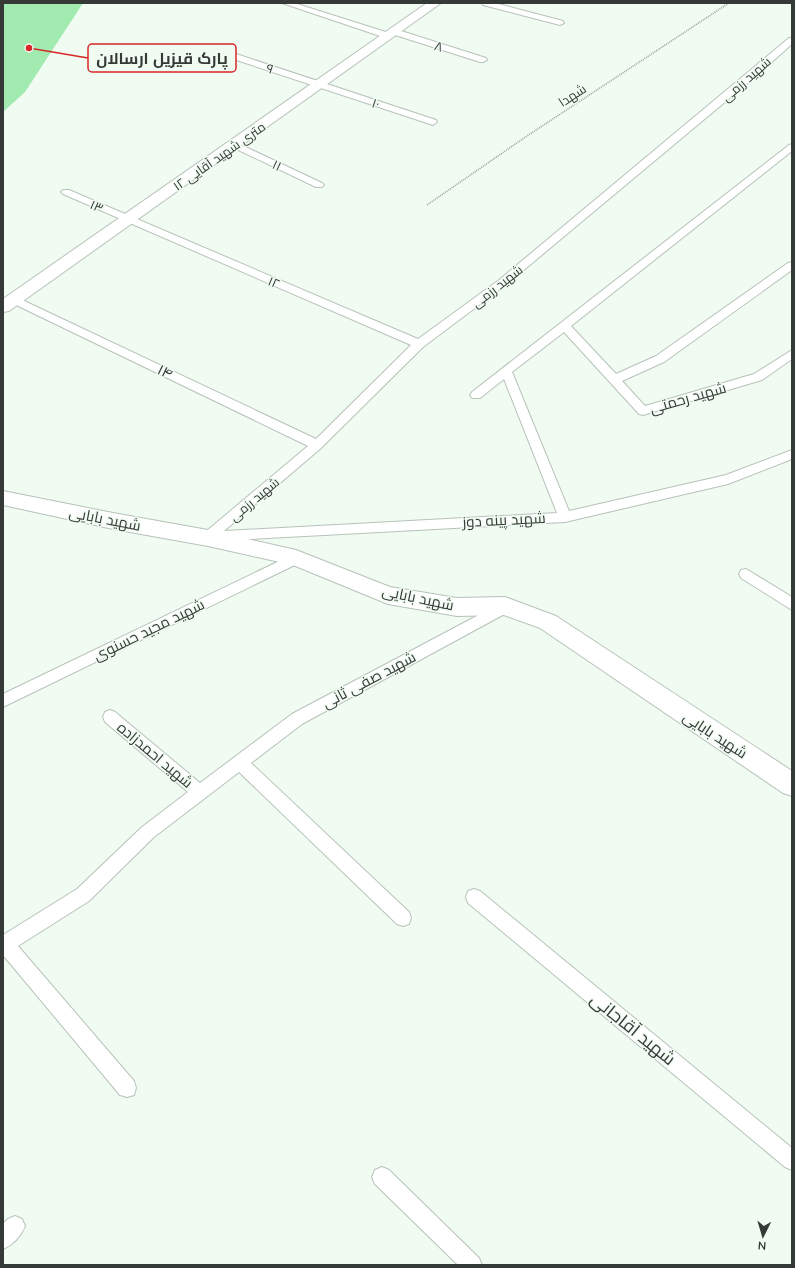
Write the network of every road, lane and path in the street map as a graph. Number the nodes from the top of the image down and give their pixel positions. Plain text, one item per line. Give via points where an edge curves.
1 (286, 3) edge
2 (435, 3) edge
3 (486, 3) edge
4 (729, 3) edge
5 (560, 23) dead end
6 (392, 34) junction
7 (792, 40) edge
8 (221, 52) dead end
9 (483, 60) dead end
10 (320, 84) junction
11 (433, 122) dead end
12 (235, 145) junction
13 (792, 147) edge
14 (319, 185) dead end
15 (66, 192) dead end
16 (427, 205) dead end
17 (129, 220) junction
18 (792, 265) edge
19 (8, 304) edge
20 (564, 325) junction
21 (419, 344) junction
22 (792, 354) edge
23 (506, 371) junction
24 (614, 380) junction
25 (476, 395) dead end
26 (317, 445) junction
27 (792, 454) edge
28 (3, 498) edge
29 (565, 517) junction
30 (208, 538) junction
31 (296, 558) junction
32 (746, 574) dead end
33 (792, 604) edge
34 (505, 606) junction
35 (3, 701) edge
36 (110, 717) dead end
37 (240, 763) junction
38 (792, 785) edge
39 (200, 793) junction
40 (474, 898) dead end
41 (403, 918) dead end
42 (4, 945) edge
43 (127, 1088) dead end
44 (792, 1160) edge
45 (382, 1177) dead end
46 (472, 1265) edge

1 - 6 lane, ۸
2 - 6 street, ۱۲ متری شهید آقایی
3 - 5 lane
4 - 16 path, شهدا
6 - 9 lane, ۸
6 - 10 street, ۱۲ متری شهید آقایی
7 - 21 lane, شهید رزمی via 503,282
8 - 10 lane, ۹
10 - 11 lane, ۱۰
10 - 12 street, ۱۲ متری شهید آقایی
12 - 14 lane, ۱۱
12 - 17 street, ۱۲ متری شهید آقایی
13 - 20 lane
15 - 17 lane, ۱۳
17 - 19 street, ۱۲ متری شهید آقایی
17 - 21 lane, ۱۲
18 - 24 lane via 660,359
19 - 26 lane, ۱۴
20 - 23 lane
20 - 24 lane, شهید رحمتی
21 - 26 lane, شهید رزمی
22 - 24 lane, شهید رحمتی via 758,377 643,411
23 - 25 lane
23 - 29 lane
26 - 30 lane, شهید رزمی
27 - 29 lane, شهید پینه دوز via 728,479
28 - 30 street, شهید بابایی
29 - 30 lane, شهید پینه دوز
30 - 31 street, شهید بابایی
31 - 34 street, شهید بابایی via 388,594 457,607
31 - 35 lane, شهید مجید حسنوی
32 - 33 lane
34 - 37 lane, شهید صفی ثانی via 297,719
34 - 38 street, شهید بابایی via 548,622
36 - 39 lane, شهید احمدزاده
37 - 39 lane, شهید صفی ثانی
37 - 41 lane
39 - 42 lane, شهید صفی ثانی via 148,832 83,895
40 - 44 lane, شهید آقاجانی
42 - 43 lane
45 - 46 lane

